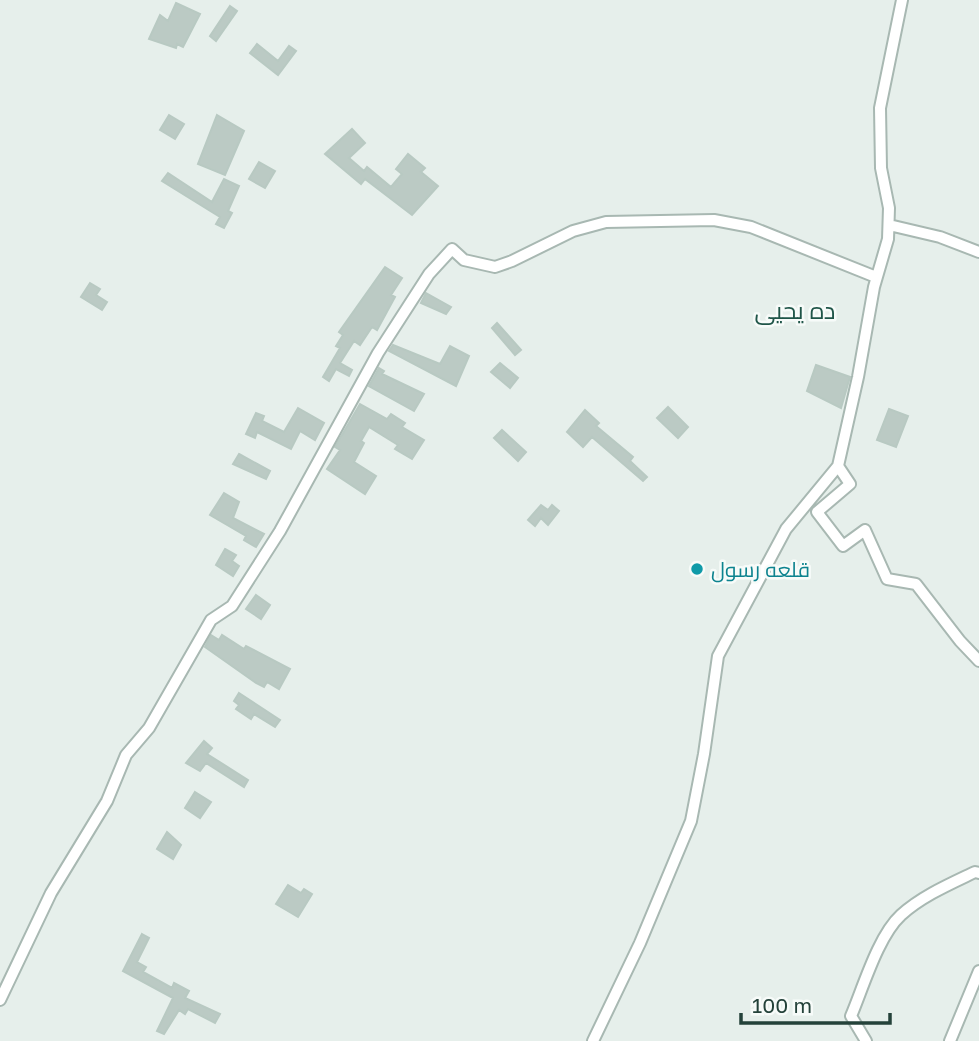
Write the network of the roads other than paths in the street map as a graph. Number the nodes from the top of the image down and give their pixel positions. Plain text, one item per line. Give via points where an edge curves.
1 (902, 0) edge
2 (889, 225) junction
3 (979, 251) edge
4 (876, 277) junction
5 (838, 466) junction
6 (979, 661) edge
7 (979, 873) edge
8 (979, 971) edge
9 (0, 1000) edge
10 (593, 1041) edge
11 (866, 1041) edge
12 (950, 1041) edge

1 - 2 street via 880,108 881,168
2 - 3 street
2 - 4 street
4 - 5 street
4 - 9 street via 751,227 714,220 606,222 573,231 495,267 464,260 452,249 429,274 378,353 280,531 232,606 211,620 149,728 126,755 107,802 51,893
5 - 6 street via 850,484 817,512 844,546 865,530 887,579 916,584
5 - 10 street via 786,529 718,656 691,821
7 - 11 street via 935,892 900,916 887,933 850,1016
8 - 12 street

